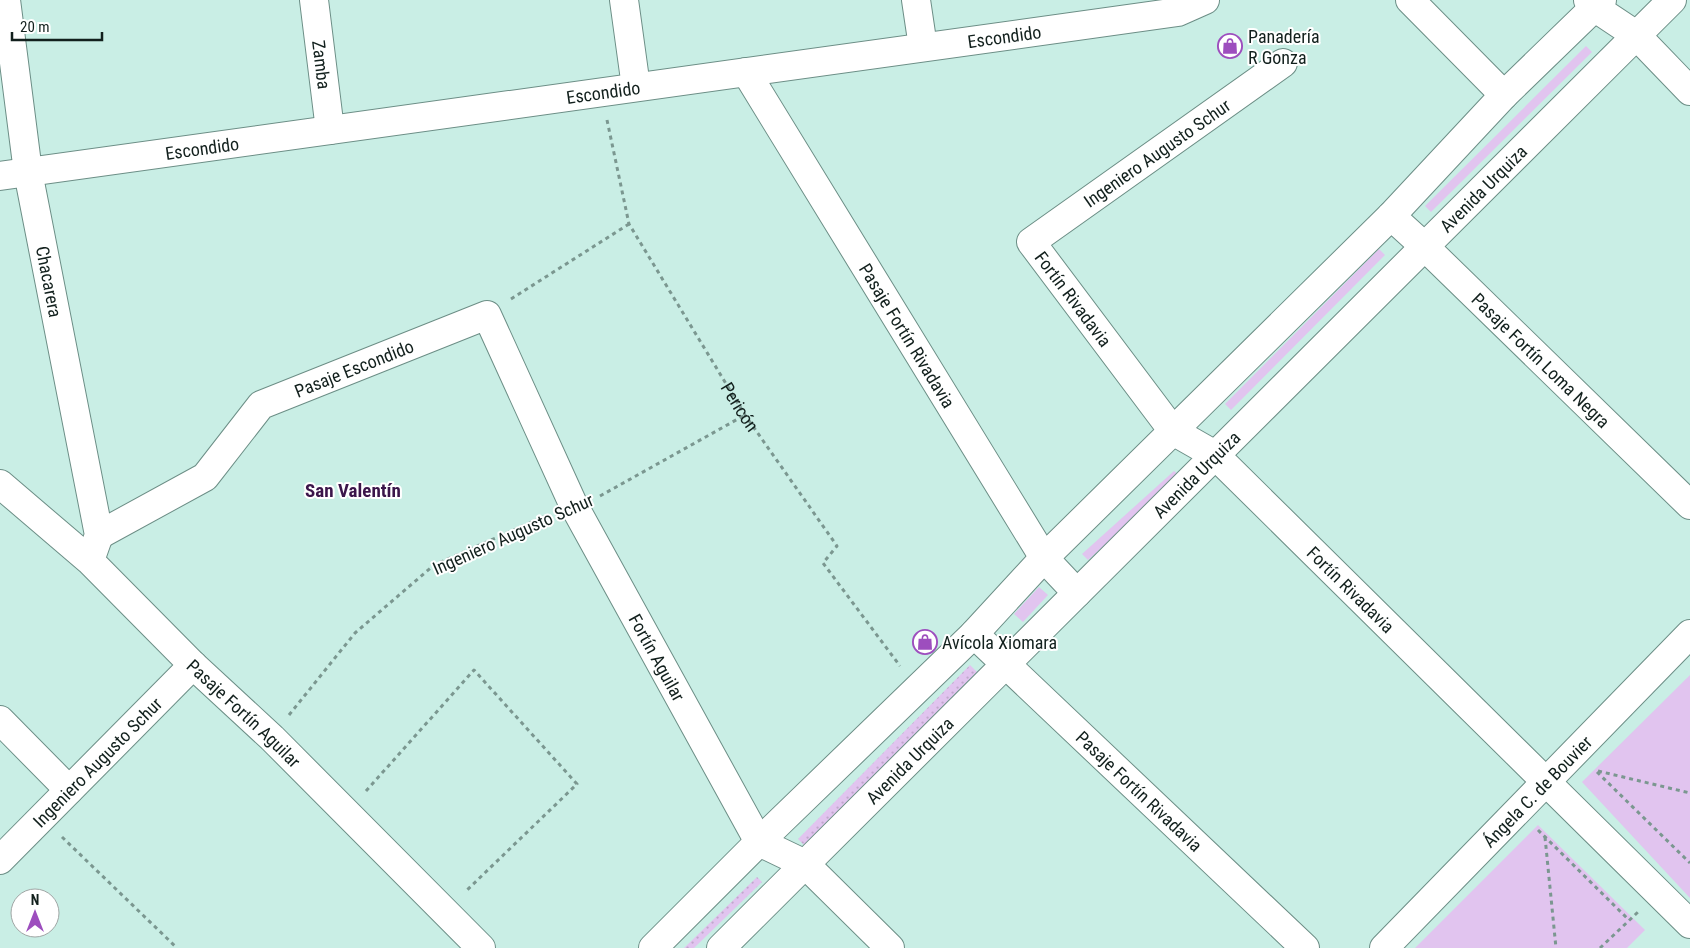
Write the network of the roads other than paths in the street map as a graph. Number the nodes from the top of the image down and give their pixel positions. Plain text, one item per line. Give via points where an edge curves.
1 (6, 0) edge
2 (314, 0) edge
3 (624, 0) edge
4 (916, 0) edge
5 (1204, 0) edge
6 (1410, 0) edge
7 (1672, 0) edge
8 (1595, 2) edge
9 (1636, 36) junction
10 (922, 48) junction
11 (1284, 64) dead end
12 (746, 72) junction
13 (636, 88) junction
14 (1690, 91) edge
15 (1504, 96) junction
16 (330, 130) junction
17 (28, 172) junction
18 (0, 176) edge
19 (1391, 216) junction
20 (1031, 242) joint
21 (1424, 246) junction
22 (487, 315) joint
23 (1172, 431) junction
24 (1215, 455) junction
25 (0, 484) edge
26 (1690, 505) edge
27 (100, 535) junction
28 (1044, 558) junction
29 (89, 560) junction
30 (1077, 593) junction
31 (974, 634) junction
32 (1690, 634) edge
33 (1006, 664) junction
34 (194, 665) junction
35 (0, 720) edge
36 (1545, 781) junction
37 (69, 790) junction
38 (759, 842) junction
39 (0, 860) edge
40 (805, 864) junction
41 (1690, 924) edge
42 (481, 948) edge
43 (653, 948) edge
44 (721, 948) edge
45 (890, 948) edge
46 (1305, 948) edge
47 (1384, 948) edge

1 - 17 street, Chacarera
2 - 16 street, Zamba
3 - 13 street
4 - 10 street
5 - 10 street, Escondido via 1178,12
6 - 15 street
7 - 9 street, Avenida Urquiza
8 - 9 street
8 - 15 street
9 - 14 street
9 - 21 street, Avenida Urquiza
10 - 12 street, Escondido
11 - 20 street, Ingeniero Augusto Schur
12 - 13 street, Escondido
12 - 28 street, Pasaje Fortín Rivadavia
13 - 16 street, Escondido
15 - 19 street
16 - 17 street, Escondido
17 - 18 street, Escondido
17 - 27 street, Chacarera
19 - 21 street, Pasaje Fortín Loma Negra
19 - 23 street
20 - 23 street, Fortín Rivadavia
21 - 24 street, Avenida Urquiza
21 - 26 street, Pasaje Fortín Loma Negra
22 - 27 street, Pasaje Escondido via 261,405 205,477
22 - 38 street, Fortín Aguilar via 573,504
23 - 24 street, Fortín Rivadavia
23 - 28 street
24 - 30 street, Avenida Urquiza
24 - 36 street, Fortín Rivadavia
25 - 29 street, Pasaje Fortín Aguilar
27 - 29 street
28 - 30 street, Pasaje Fortín Rivadavia
28 - 31 street
29 - 34 street, Pasaje Fortín Aguilar
30 - 33 street, Avenida Urquiza
31 - 33 street, Pasaje Fortín Rivadavia
31 - 38 street
32 - 36 street, Ángela C. de Bouvier
33 - 40 street, Avenida Urquiza
33 - 46 street, Pasaje Fortín Rivadavia
34 - 37 street, Ingeniero Augusto Schur
34 - 42 street, Pasaje Fortín Aguilar via 272,738
35 - 37 street
36 - 41 street, Fortín Rivadavia
36 - 47 street, Ángela C. de Bouvier
37 - 39 street, Ingeniero Augusto Schur
38 - 40 street
38 - 43 street
40 - 44 street, Avenida Urquiza
40 - 45 street

